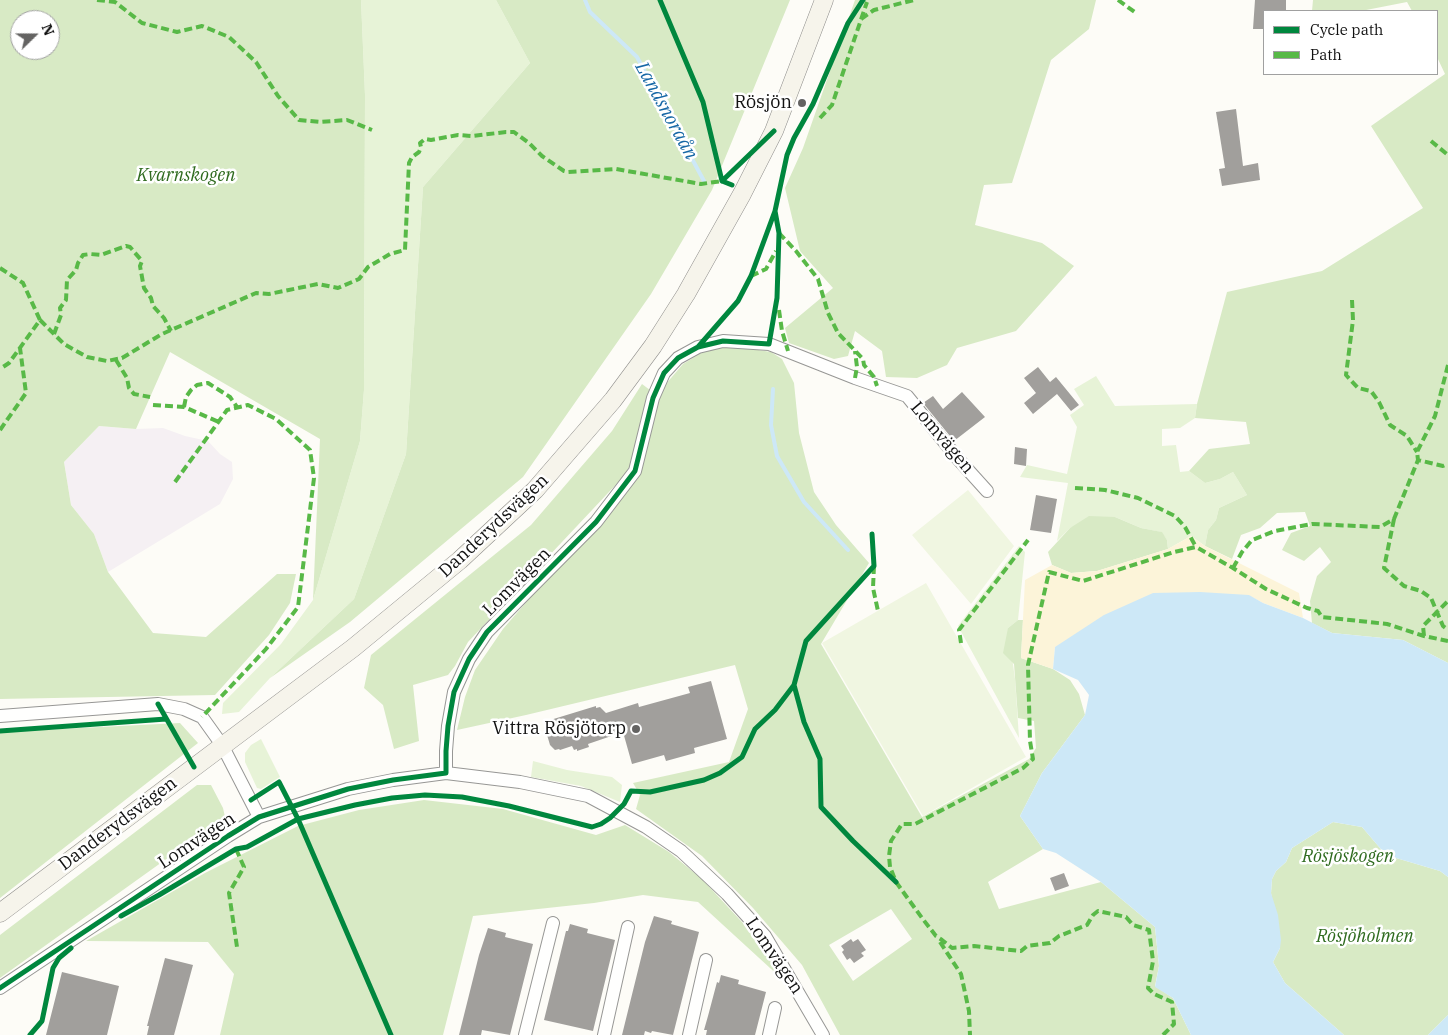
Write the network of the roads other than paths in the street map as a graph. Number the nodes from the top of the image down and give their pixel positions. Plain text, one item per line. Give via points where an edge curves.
1 (824, 0) edge
2 (987, 491) dead end
3 (0, 716) edge
4 (222, 746) junction
5 (446, 774) junction
6 (259, 817) junction
7 (0, 913) edge
8 (553, 924) dead end
9 (628, 927) dead end
10 (706, 960) dead end
11 (0, 988) edge
12 (775, 1008) dead end
13 (525, 1035) edge
14 (604, 1035) edge
15 (689, 1035) edge
16 (769, 1035) edge
17 (824, 1035) edge

1 - 4 main road, Danderydsvägen via 774,131 742,194 686,294 613,400 535,490 460,560 353,648
2 - 5 street, Lomvägen via 907,396 768,344 723,341 698,347 678,358 664,373 653,398 635,471 596,522 487,632 469,659 454,692 448,726
3 - 4 street, Lomvägen via 158,704 184,709 202,717
4 - 6 street, Lomvägen
4 - 7 main road, Danderydsvägen
5 - 6 street, Lomvägen via 348,789
5 - 17 street, Lomvägen via 520,782 588,796 674,846 727,894 765,936
6 - 11 street, Lomvägen
8 - 13 street
9 - 14 street
10 - 15 street
12 - 16 street, Lomvägen

